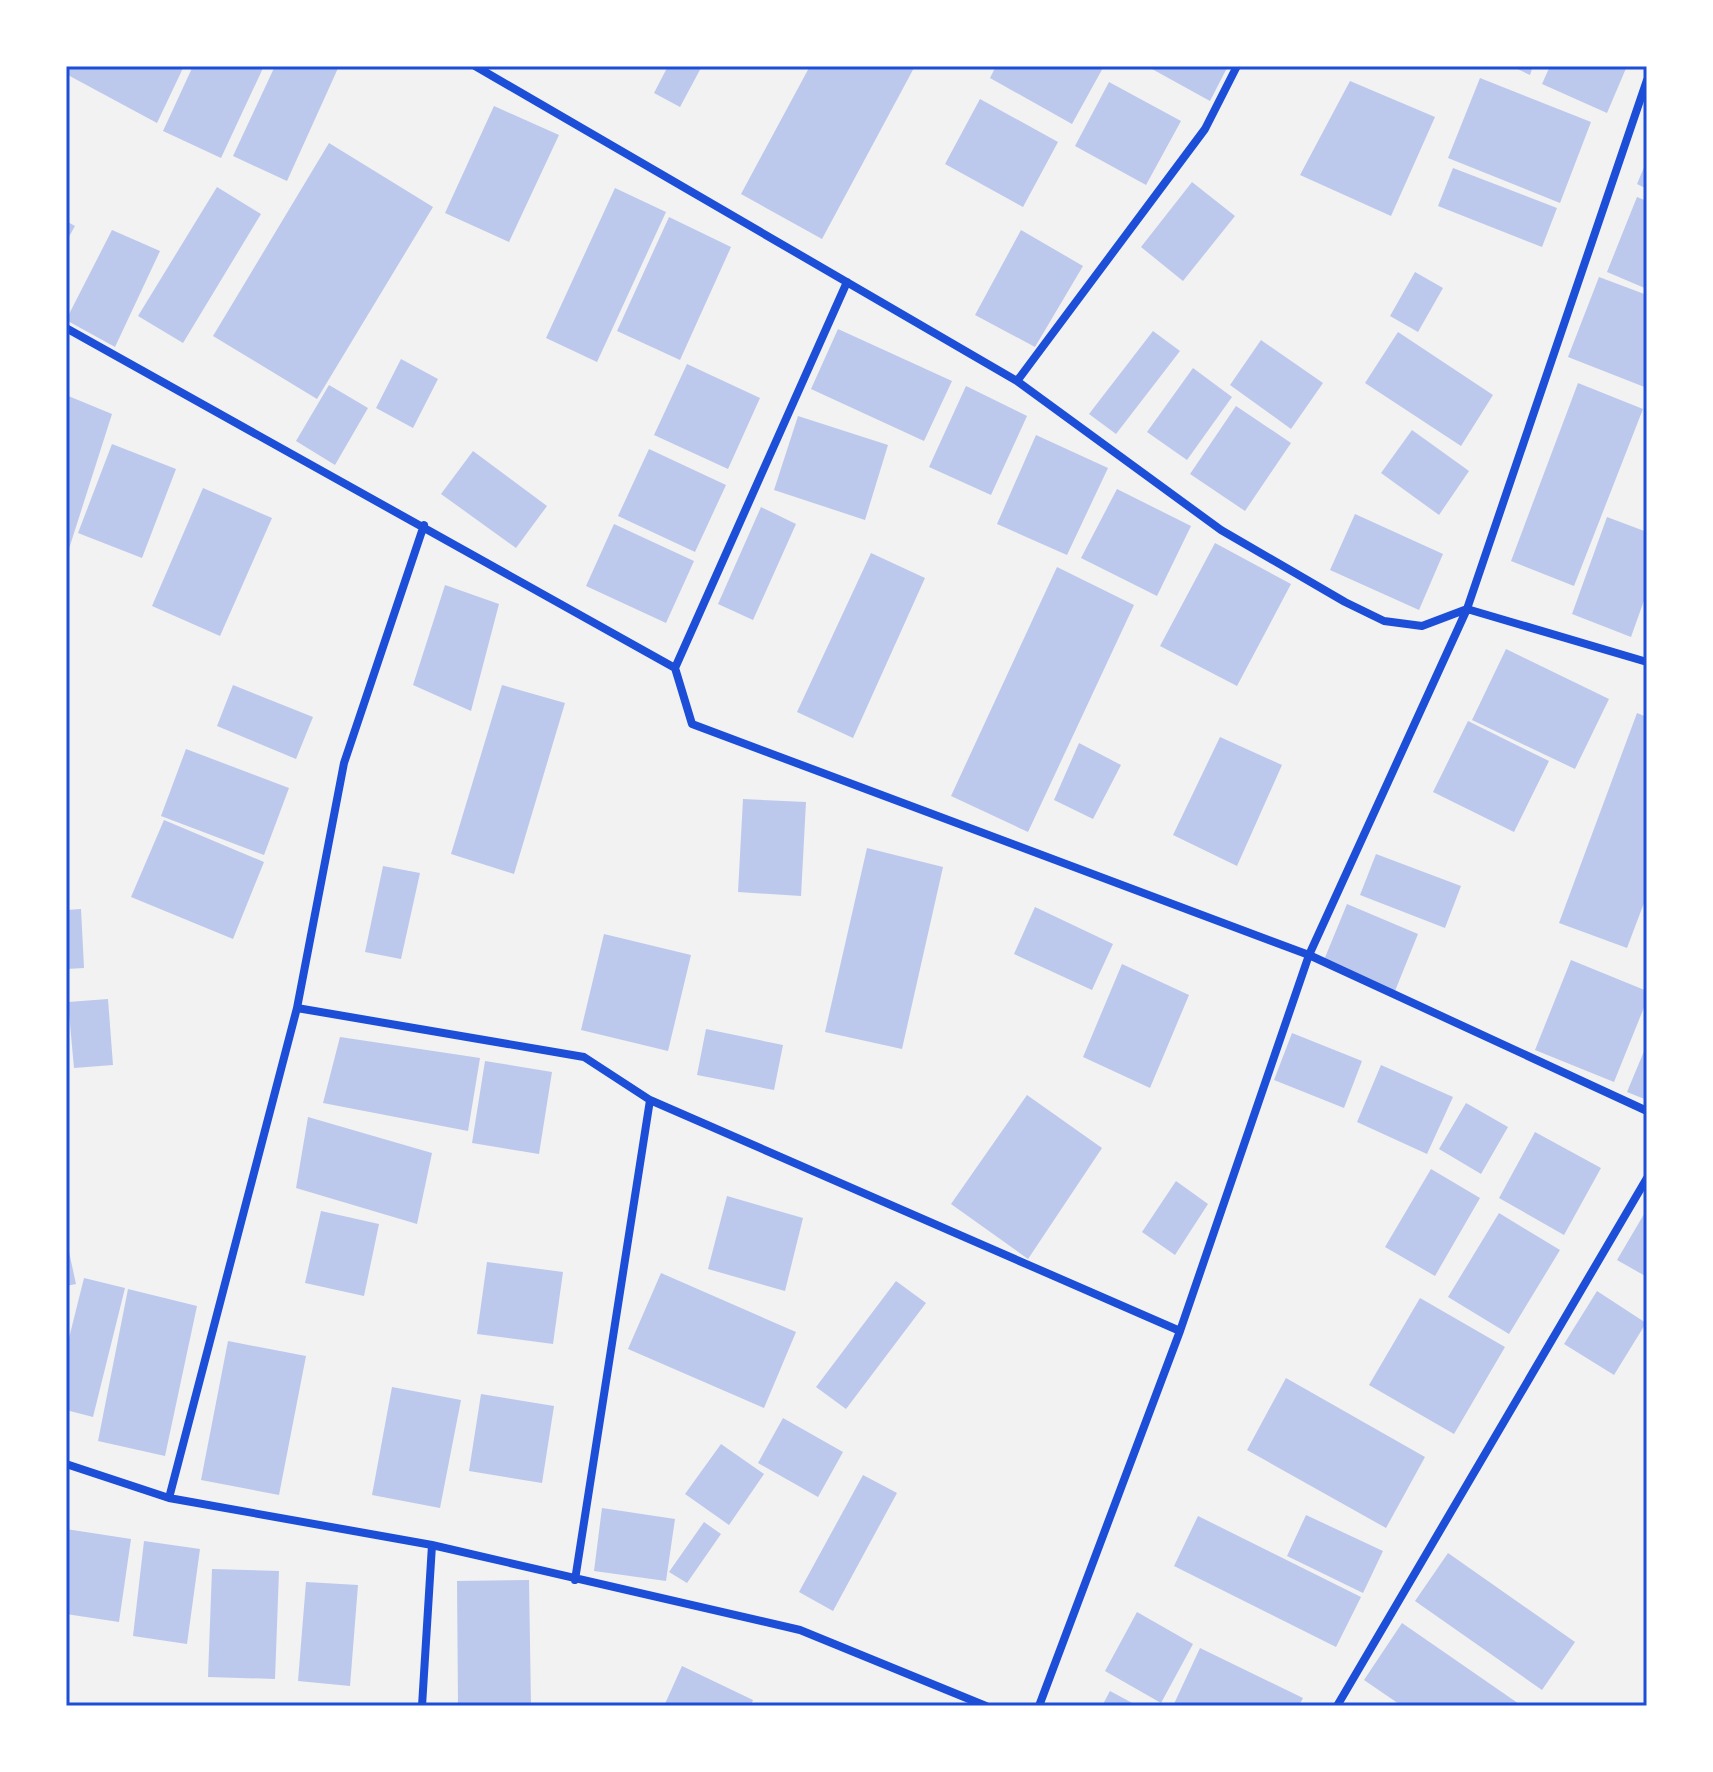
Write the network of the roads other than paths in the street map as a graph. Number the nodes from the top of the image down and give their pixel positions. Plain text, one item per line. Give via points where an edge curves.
1 (475, 66) edge
2 (1237, 66) edge
3 (1647, 80) edge
4 (847, 282) junction
5 (66, 328) edge
6 (1017, 381) junction
7 (424, 525) junction
8 (1467, 609) junction
9 (1647, 662) edge
10 (675, 668) junction
11 (1309, 955) junction
12 (297, 1008) junction
13 (650, 1100) junction
14 (1647, 1111) edge
15 (1647, 1178) edge
16 (1180, 1331) junction
17 (66, 1464) edge
18 (169, 1498) junction
19 (432, 1545) junction
20 (575, 1580) junction
21 (422, 1706) edge
22 (986, 1706) edge
23 (1039, 1706) edge
24 (1337, 1706) edge

1 - 4 street
2 - 6 street via 1205,129
3 - 8 street
4 - 6 street
4 - 10 street
5 - 7 street
6 - 8 street via 1221,530 1345,602 1384,621 1422,626
7 - 10 street
7 - 12 street via 344,763
8 - 9 street
8 - 11 street
10 - 11 street via 692,724
11 - 14 street
11 - 16 street
12 - 13 street via 584,1057
12 - 18 street
13 - 16 street
13 - 20 street
15 - 24 street
16 - 23 street
17 - 18 street
18 - 19 street
19 - 20 street
19 - 21 street
20 - 22 street via 800,1630

